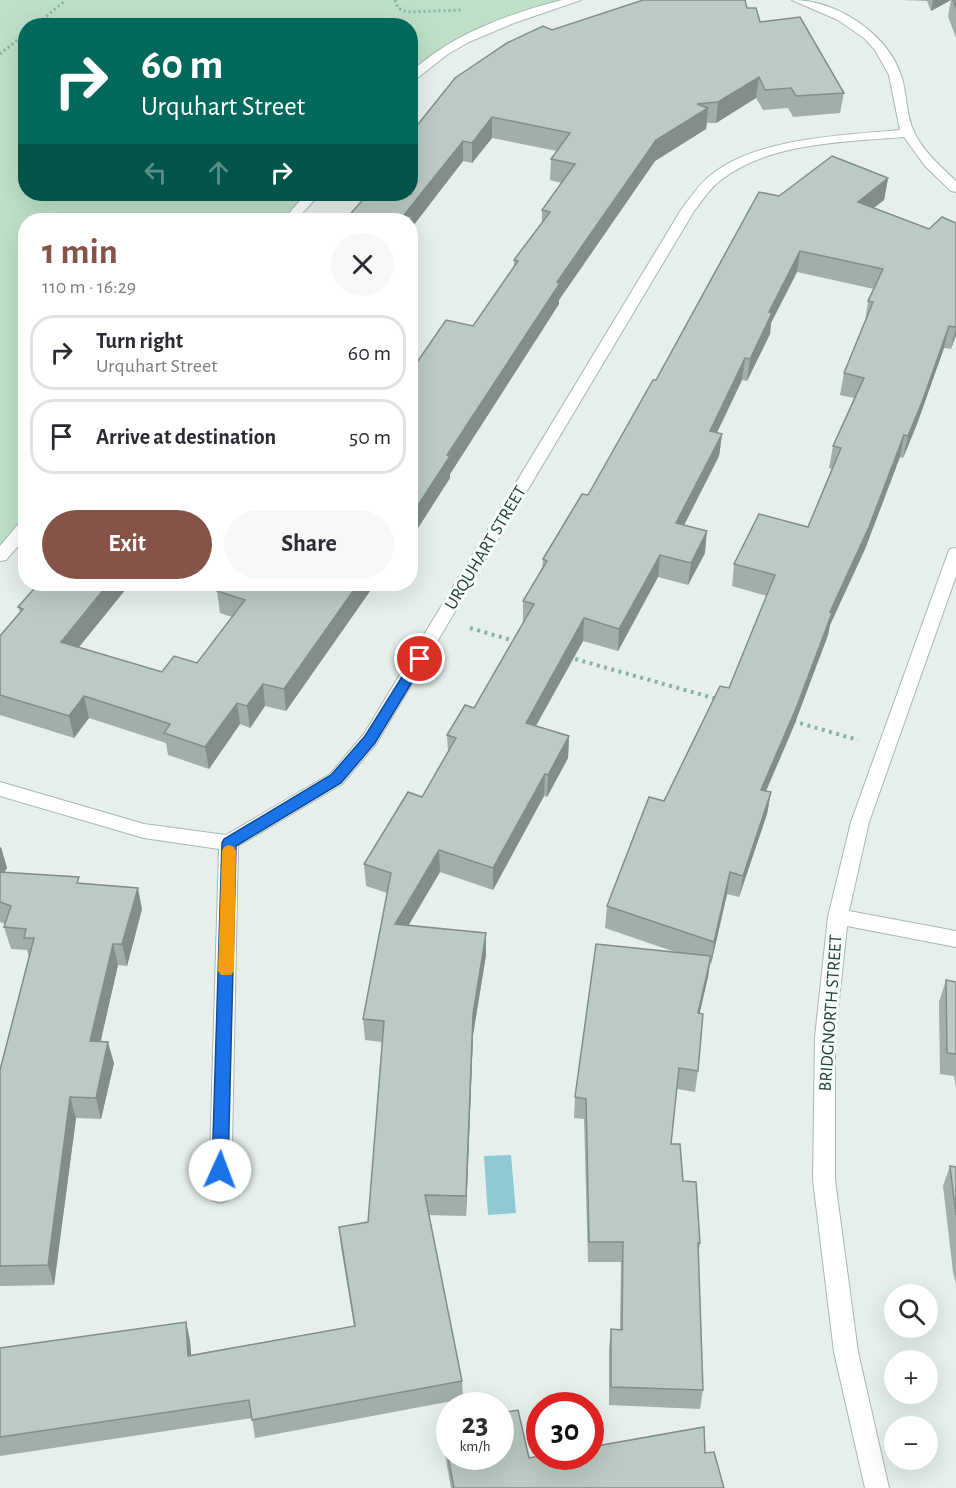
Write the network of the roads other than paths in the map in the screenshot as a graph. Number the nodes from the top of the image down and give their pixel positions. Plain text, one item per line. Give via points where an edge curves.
1 (575, 0) edge
2 (798, 0) edge
3 (418, 74) edge
4 (908, 133) junction
5 (956, 188) edge
6 (307, 201) edge
7 (295, 213) edge
8 (18, 535) edge
9 (956, 553) edge
10 (0, 556) edge
11 (0, 789) edge
12 (229, 843) junction
13 (838, 917) junction
14 (956, 939) edge
15 (220, 1193) dead end
16 (877, 1488) edge

1 - 3 street via 503,23 457,44
2 - 4 street via 822,7 854,24 882,48 895,75
4 - 5 street via 935,170
4 - 12 street, URQUHART STREET via 804,144 757,156 717,177 688,210 370,739 336,779
6 - 7 street
8 - 10 street
9 - 13 street, BRIDGNORTH STREET via 860,822
11 - 12 street via 144,831
12 - 15 street
13 - 14 street
13 - 16 street, BRIDGNORTH STREET via 825,1037 824,1180 846,1352

